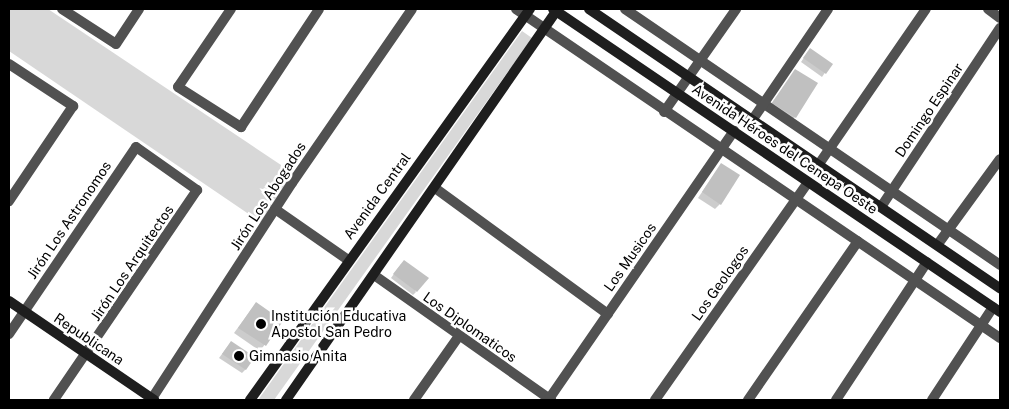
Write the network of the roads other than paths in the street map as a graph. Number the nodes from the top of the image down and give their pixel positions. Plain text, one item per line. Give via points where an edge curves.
1 (62, 9) edge
2 (139, 9) edge
3 (231, 9) edge
4 (319, 9) edge
5 (412, 9) edge
6 (589, 9) edge
7 (625, 9) edge
8 (736, 9) edge
9 (828, 9) edge
10 (926, 9) edge
11 (988, 9) edge
12 (556, 10) edge
13 (524, 11) edge
14 (1000, 18) edge
15 (1000, 28) edge
16 (544, 30) junction
17 (701, 60) junction
18 (9, 63) edge
19 (690, 76) junction
20 (678, 93) junction
21 (764, 104) junction
22 (664, 112) junction
23 (753, 119) junction
24 (734, 131) junction
25 (136, 146) joint
26 (830, 148) junction
27 (721, 150) junction
28 (1000, 160) edge
29 (819, 164) junction
30 (808, 182) junction
31 (435, 188) junction
32 (892, 190) junction
33 (796, 198) junction
34 (9, 201) edge
35 (882, 207) junction
36 (275, 210) junction
37 (949, 230) junction
38 (858, 241) junction
39 (938, 244) junction
40 (348, 260) junction
41 (927, 262) junction
42 (1000, 265) edge
43 (374, 276) junction
44 (914, 281) junction
45 (1000, 288) edge
46 (9, 301) edge
47 (997, 310) edge
48 (24, 312) junction
49 (608, 314) junction
50 (981, 325) junction
51 (9, 334) edge
52 (459, 336) junction
53 (1000, 338) edge
54 (86, 354) junction
55 (54, 400) edge
56 (152, 400) edge
57 (250, 400) edge
58 (286, 400) edge
59 (414, 400) edge
60 (550, 400) edge
61 (655, 400) edge
62 (748, 400) edge
63 (836, 400) edge
64 (932, 400) edge

1 - 2 street via 116,44
3 - 4 street via 178,87 241,127
5 - 36 street, Jirón Los Abogados
6 - 19 main road, Avenida Héroes del Cenepa Oeste
7 - 17 street
8 - 17 street
9 - 21 street
10 - 26 street
11 - 14 street
12 - 16 main road
12 - 20 main road, Avenida Héroes del Cenepa Oeste
13 - 16 street
13 - 40 main road, Avenida Central
15 - 32 street, Domingo Espinar
16 - 22 street
16 - 31 main road
17 - 19 street
17 - 21 street
18 - 34 street via 73,106
19 - 20 street
19 - 23 main road, Avenida Héroes del Cenepa Oeste
20 - 22 street
20 - 24 main road, Avenida Héroes del Cenepa Oeste
21 - 23 street
21 - 26 street
22 - 27 street
23 - 29 main road, Avenida Héroes del Cenepa Oeste
24 - 27 street, Los Musicos
24 - 30 main road, Avenida Héroes del Cenepa Oeste
25 - 48 street, Jirón Los Astronomos
25 - 54 street, Jirón Los Arquitectos via 197,190
26 - 29 street
26 - 32 street
27 - 33 street
27 - 49 street, Los Musicos
28 - 37 street
29 - 35 main road, Avenida Héroes del Cenepa Oeste
30 - 33 street, Los Geologos
30 - 41 main road, Avenida Héroes del Cenepa Oeste
31 - 43 main road
31 - 49 street
32 - 35 street, Domingo Espinar
32 - 37 street
33 - 38 street
33 - 61 street, Los Geologos
35 - 39 main road, Avenida Héroes del Cenepa Oeste
36 - 40 street
36 - 56 street, Jirón Los Abogados
37 - 39 street
37 - 42 street
38 - 44 street
38 - 62 street
39 - 45 main road, Avenida Héroes del Cenepa Oeste
40 - 57 main road, Avenida Central
41 - 44 street
41 - 47 main road, Avenida Héroes del Cenepa Oeste
43 - 52 street, Los Diplomaticos
43 - 58 main road
44 - 50 street
44 - 63 street
46 - 48 main road, Republicana
47 - 50 street
48 - 51 street, Jirón Los Astronomos
48 - 54 main road, Republicana
49 - 60 street, Los Musicos
50 - 53 street
50 - 64 street
52 - 59 street
52 - 60 street, Los Diplomaticos
54 - 55 street, Jirón Los Arquitectos
54 - 56 main road, Republicana

